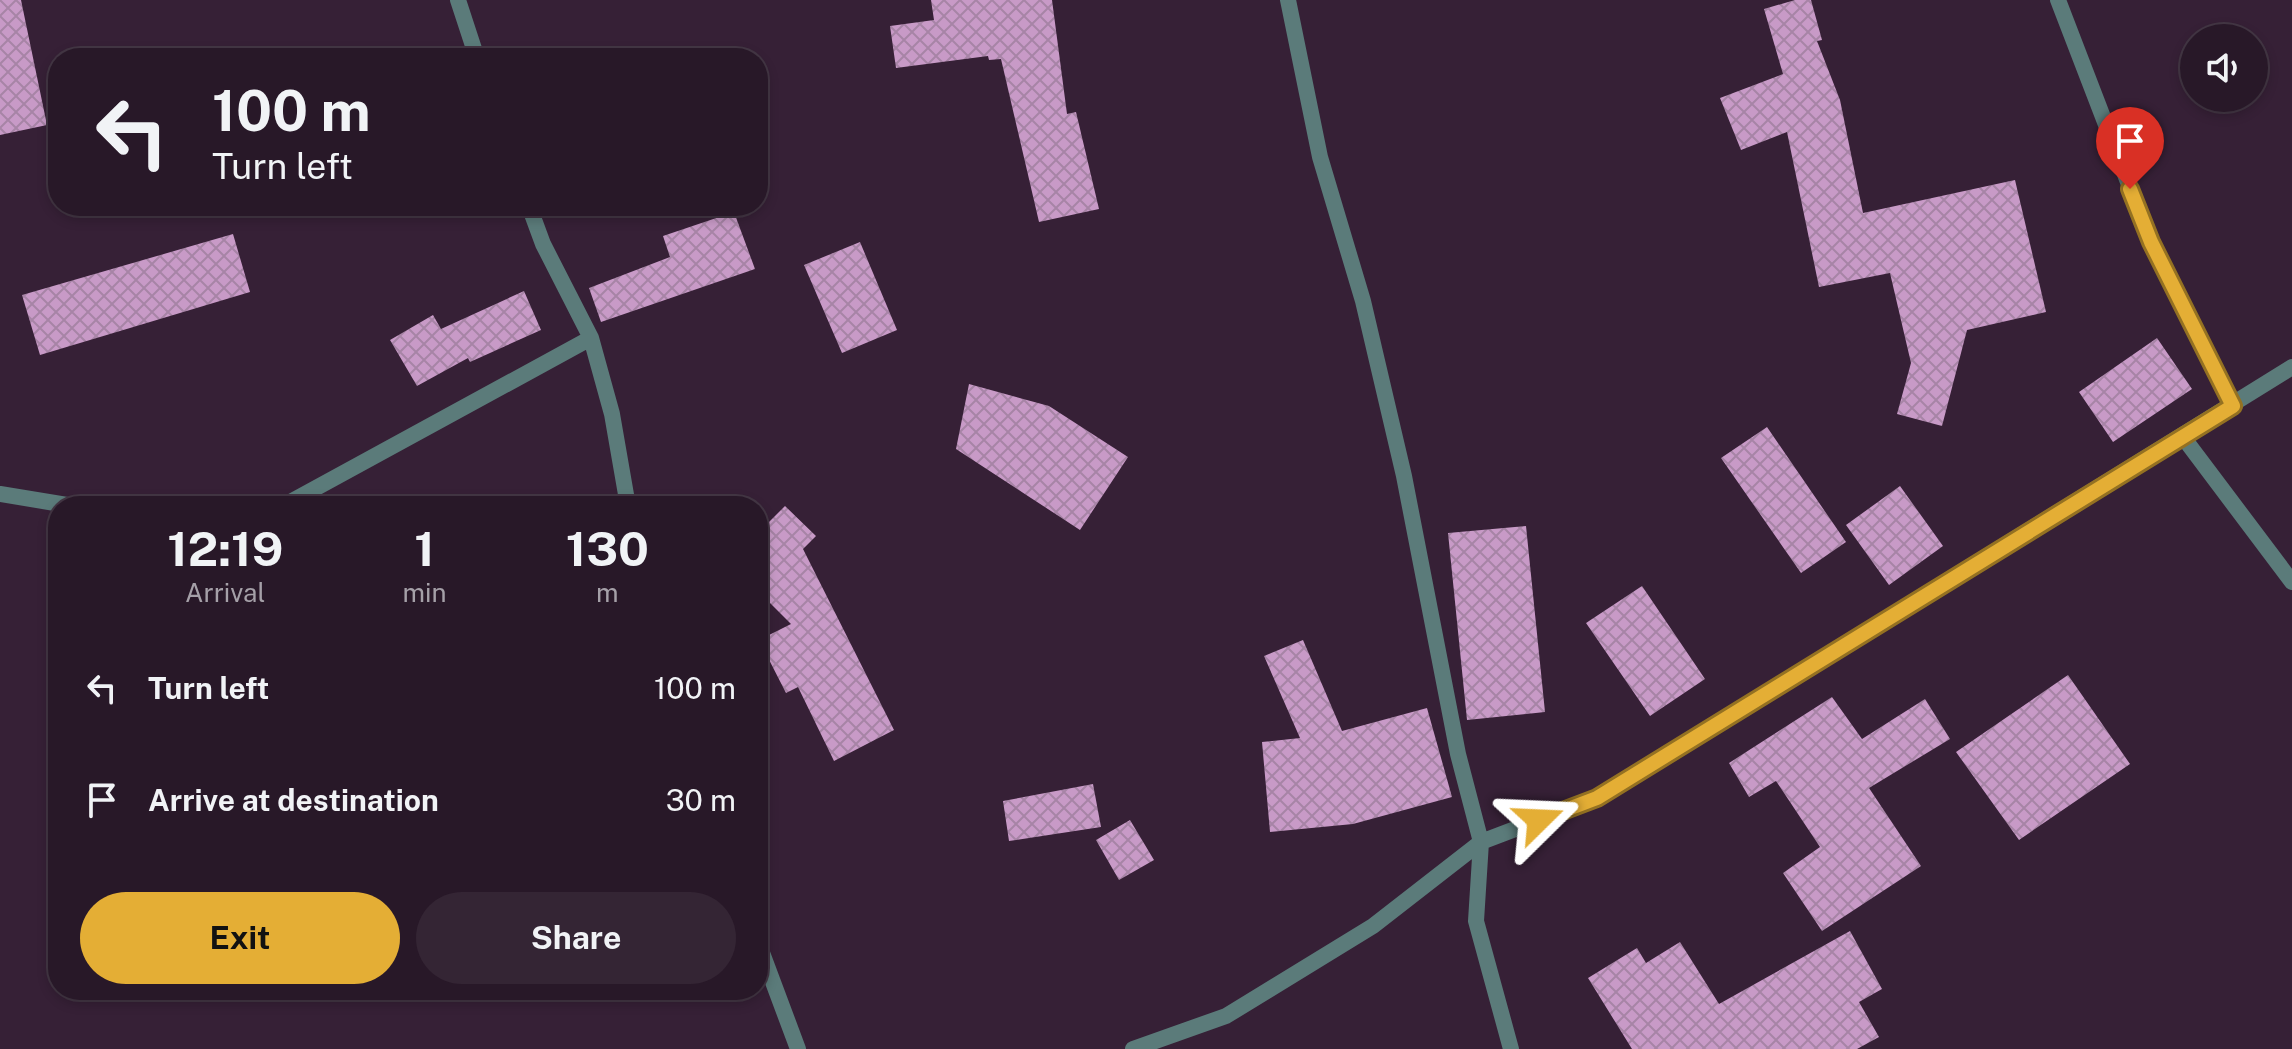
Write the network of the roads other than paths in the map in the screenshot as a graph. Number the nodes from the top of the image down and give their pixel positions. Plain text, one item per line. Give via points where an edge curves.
1 (458, 0) edge
2 (1288, 0) edge
3 (2058, 0) edge
4 (474, 48) edge
5 (533, 216) edge
6 (591, 338) junction
7 (2292, 367) edge
8 (2233, 406) junction
9 (2183, 437) junction
10 (0, 494) edge
11 (301, 496) edge
12 (626, 496) edge
13 (48, 502) edge
14 (2292, 582) edge
15 (1481, 842) junction
16 (768, 969) edge
17 (798, 1049) edge
18 (1133, 1049) edge
19 (1511, 1049) edge

1 - 4 street
2 - 15 street via 1320,157 1363,301 1404,476 1458,754
3 - 8 street via 2151,242
5 - 6 street
6 - 11 street
6 - 12 street
7 - 8 street
8 - 9 street
9 - 14 street
9 - 15 street via 1597,798
10 - 13 street
15 - 18 street via 1373,926 1226,1016
15 - 19 street via 1476,921
16 - 17 street

